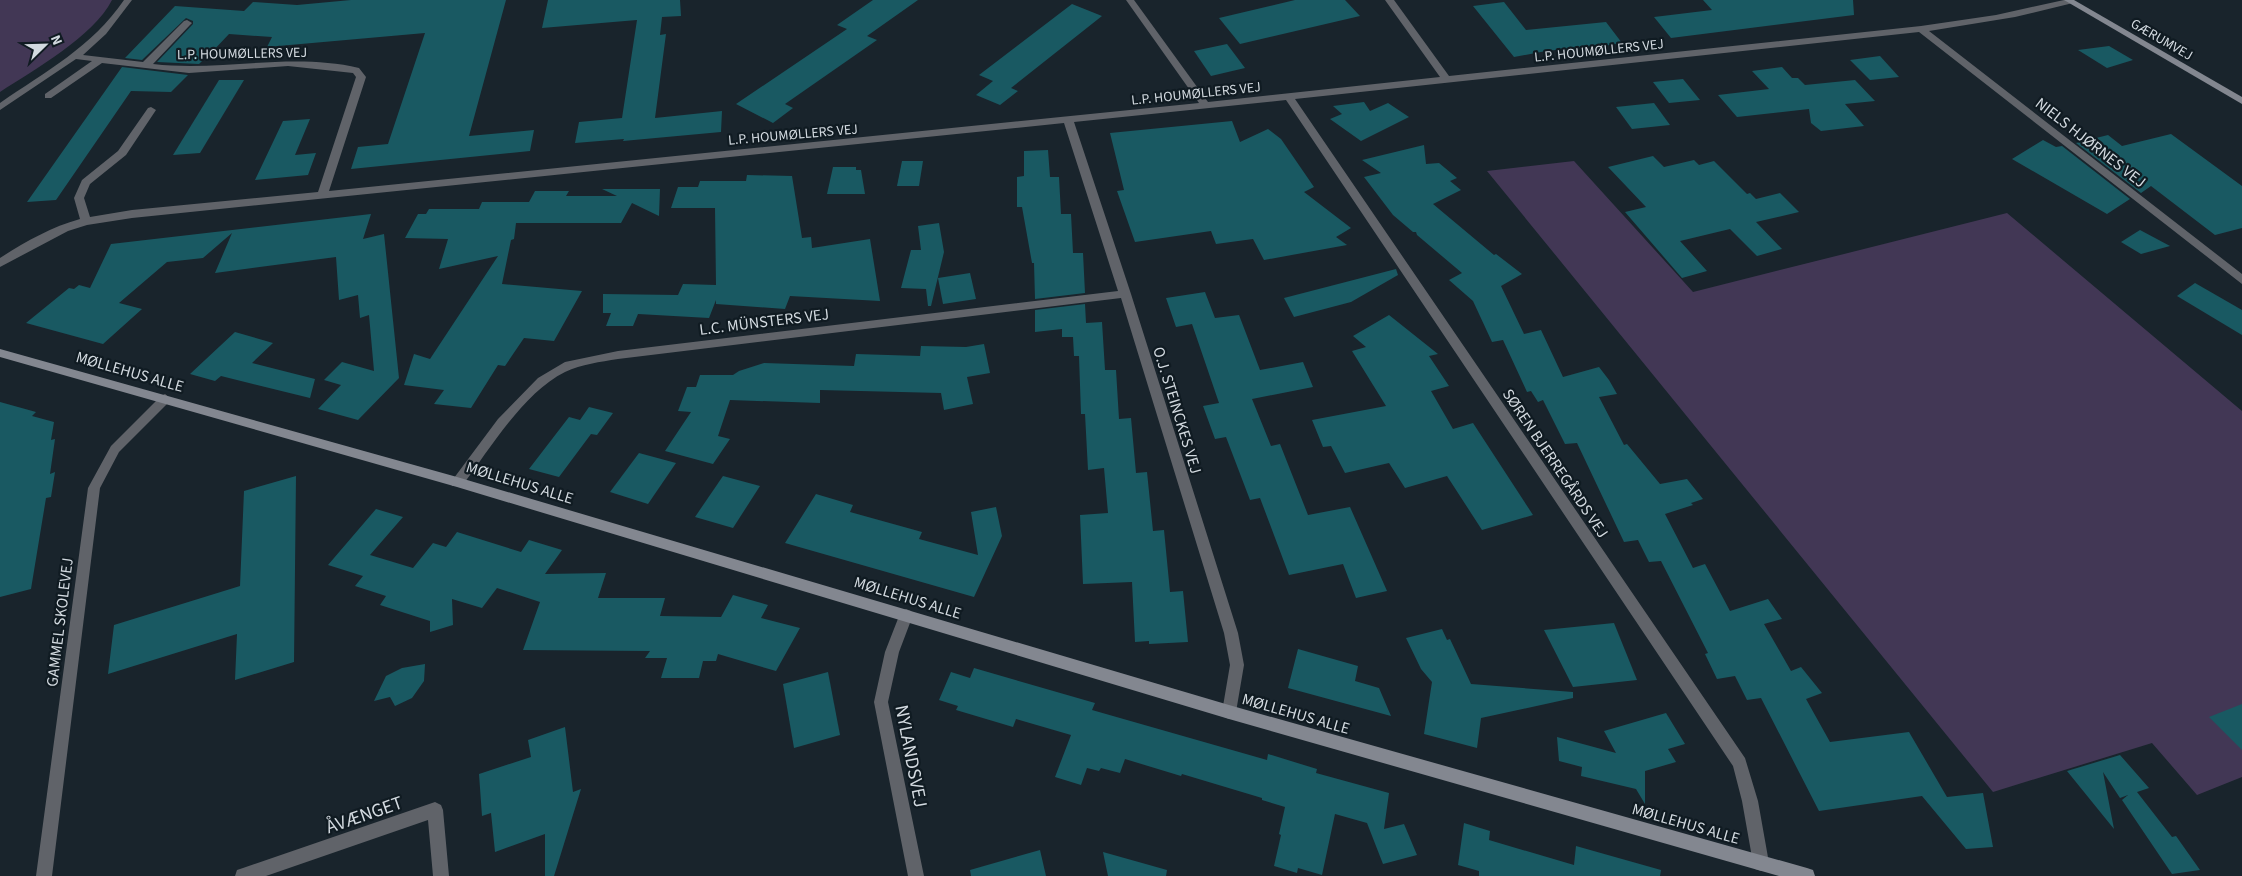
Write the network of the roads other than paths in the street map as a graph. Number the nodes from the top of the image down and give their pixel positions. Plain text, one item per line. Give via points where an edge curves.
1 (128, 0) edge
2 (1130, 0) edge
3 (1389, 0) edge
4 (2069, 1) edge
5 (187, 23) dead end
6 (1922, 29) junction
7 (72, 56) junction
8 (100, 60) junction
9 (145, 66) junction
10 (1447, 80) junction
11 (48, 96) dead end
12 (1288, 96) junction
13 (2242, 101) edge
14 (1206, 106) junction
15 (0, 107) edge
16 (151, 110) dead end
17 (1068, 120) junction
18 (322, 195) junction
19 (86, 221) junction
20 (0, 263) edge
21 (2242, 280) edge
22 (1125, 294) junction
23 (0, 353) edge
24 (166, 398) junction
25 (457, 482) junction
26 (906, 615) junction
27 (1229, 712) junction
28 (1761, 863) junction
29 (44, 876) edge
30 (243, 876) edge
31 (441, 876) edge
32 (916, 876) edge
33 (1807, 876) edge

1 - 7 street via 101,36
2 - 14 street
3 - 10 street
4 - 6 street, L.P. HOUMØLLERS VEJ via 2033,12
4 - 13 street, GÆRUMVEJ
5 - 9 street, L.P. HOUMØLLERS VEJ
6 - 10 street, L.P. HOUMØLLERS VEJ
6 - 21 street, NIELS HJØRNES VEJ
7 - 8 street, L.P. HOUMØLLERS VEJ
7 - 15 street
8 - 9 street, L.P. HOUMØLLERS VEJ
8 - 11 street
9 - 18 street, L.P. HOUMØLLERS VEJ via 189,70 288,63 356,70 362,77
10 - 12 street, L.P. HOUMØLLERS VEJ
12 - 14 street, L.P. HOUMØLLERS VEJ
12 - 28 street, SØREN BJERREGÅRDS VEJ via 1740,763
14 - 17 street, L.P. HOUMØLLERS VEJ
16 - 19 street via 122,153 86,182 79,198
17 - 18 street, L.P. HOUMØLLERS VEJ
17 - 22 street, O.J. STEINCKES VEJ
18 - 19 street, L.P. HOUMØLLERS VEJ
19 - 20 street, L.P. HOUMØLLERS VEJ via 56,231
22 - 25 street, L.C. MÜNSTERS VEJ via 618,355 575,364 554,372 514,409
22 - 27 street, O.J. STEINCKES VEJ via 1231,633 1237,665
23 - 24 street, MØLLEHUS ALLE
24 - 25 street, MØLLEHUS ALLE
24 - 29 street, GAMMEL SKOLEVEJ via 115,449 94,488
25 - 26 street, MØLLEHUS ALLE
26 - 27 street, MØLLEHUS ALLE
26 - 32 street, NYLANDSVEJ via 892,652 881,702
27 - 28 street, MØLLEHUS ALLE
28 - 33 street, MØLLEHUS ALLE
30 - 31 street, ÅVÆNGET via 435,810

